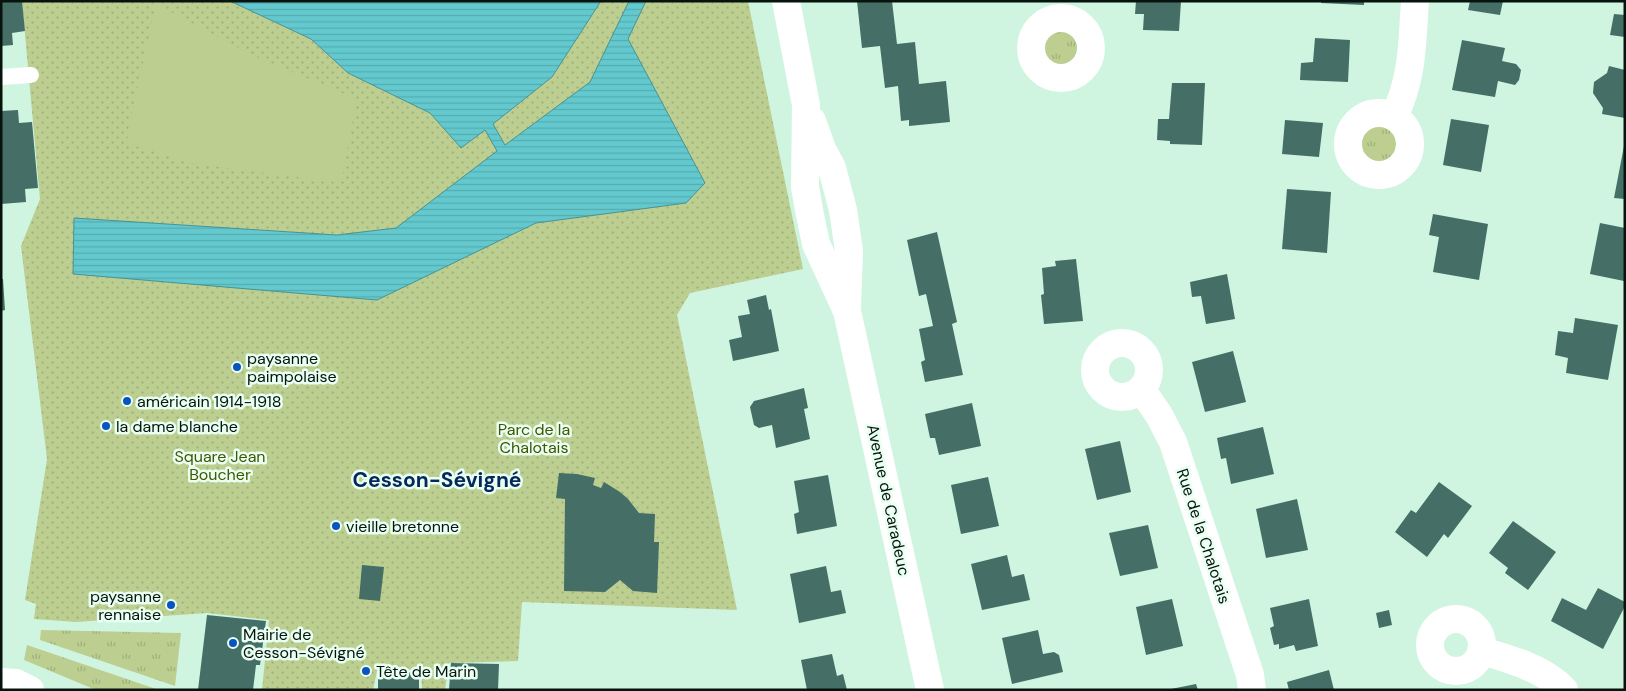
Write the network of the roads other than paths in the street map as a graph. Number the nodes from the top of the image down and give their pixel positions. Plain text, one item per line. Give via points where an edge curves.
1 (786, 1) edge
2 (1414, 1) edge
3 (31, 75) dead end
4 (1, 77) edge
5 (1394, 116) dead end
6 (1141, 389) dead end
7 (1481, 650) dead end
8 (1, 682) edge
9 (30, 690) edge
10 (930, 690) edge
11 (1252, 690) edge
12 (1564, 690) edge

1 - 10 street, Avenue de Caradeuc via 806,105 805,187 810,216 816,244 847,311
2 - 5 street via 1407,86
3 - 4 lane
6 - 11 street, Rue de la Chalotais via 1160,414 1173,442 1250,675
7 - 12 street via 1544,675
8 - 9 street via 16,683

